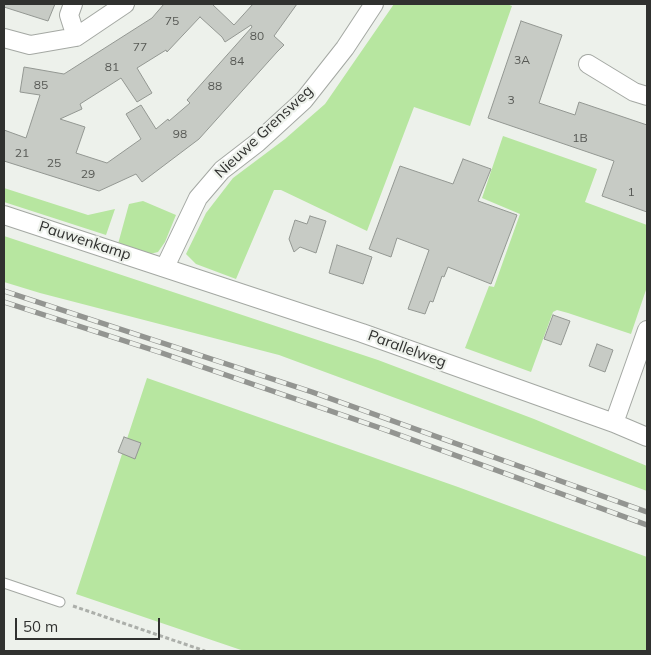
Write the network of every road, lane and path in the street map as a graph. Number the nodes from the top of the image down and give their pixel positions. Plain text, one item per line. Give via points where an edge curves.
1 (73, 4) edge
2 (125, 4) edge
3 (374, 4) edge
4 (76, 37) junction
5 (4, 38) edge
6 (588, 64) dead end
7 (647, 96) edge
8 (4, 215) edge
9 (165, 267) junction
10 (647, 330) edge
11 (614, 423) junction
12 (647, 437) edge
13 (4, 583) edge
14 (60, 602) joint
15 (205, 651) edge

1 - 4 street via 69,15
2 - 4 street
3 - 9 street, Nieuwe Grensweg via 304,100 222,170 198,198
4 - 5 street via 30,45
6 - 7 street via 634,92
8 - 9 street, Pauwenkamp
9 - 11 street, Parallelweg
10 - 11 street
11 - 12 street, Parallelweg
13 - 14 lane
14 - 15 path

